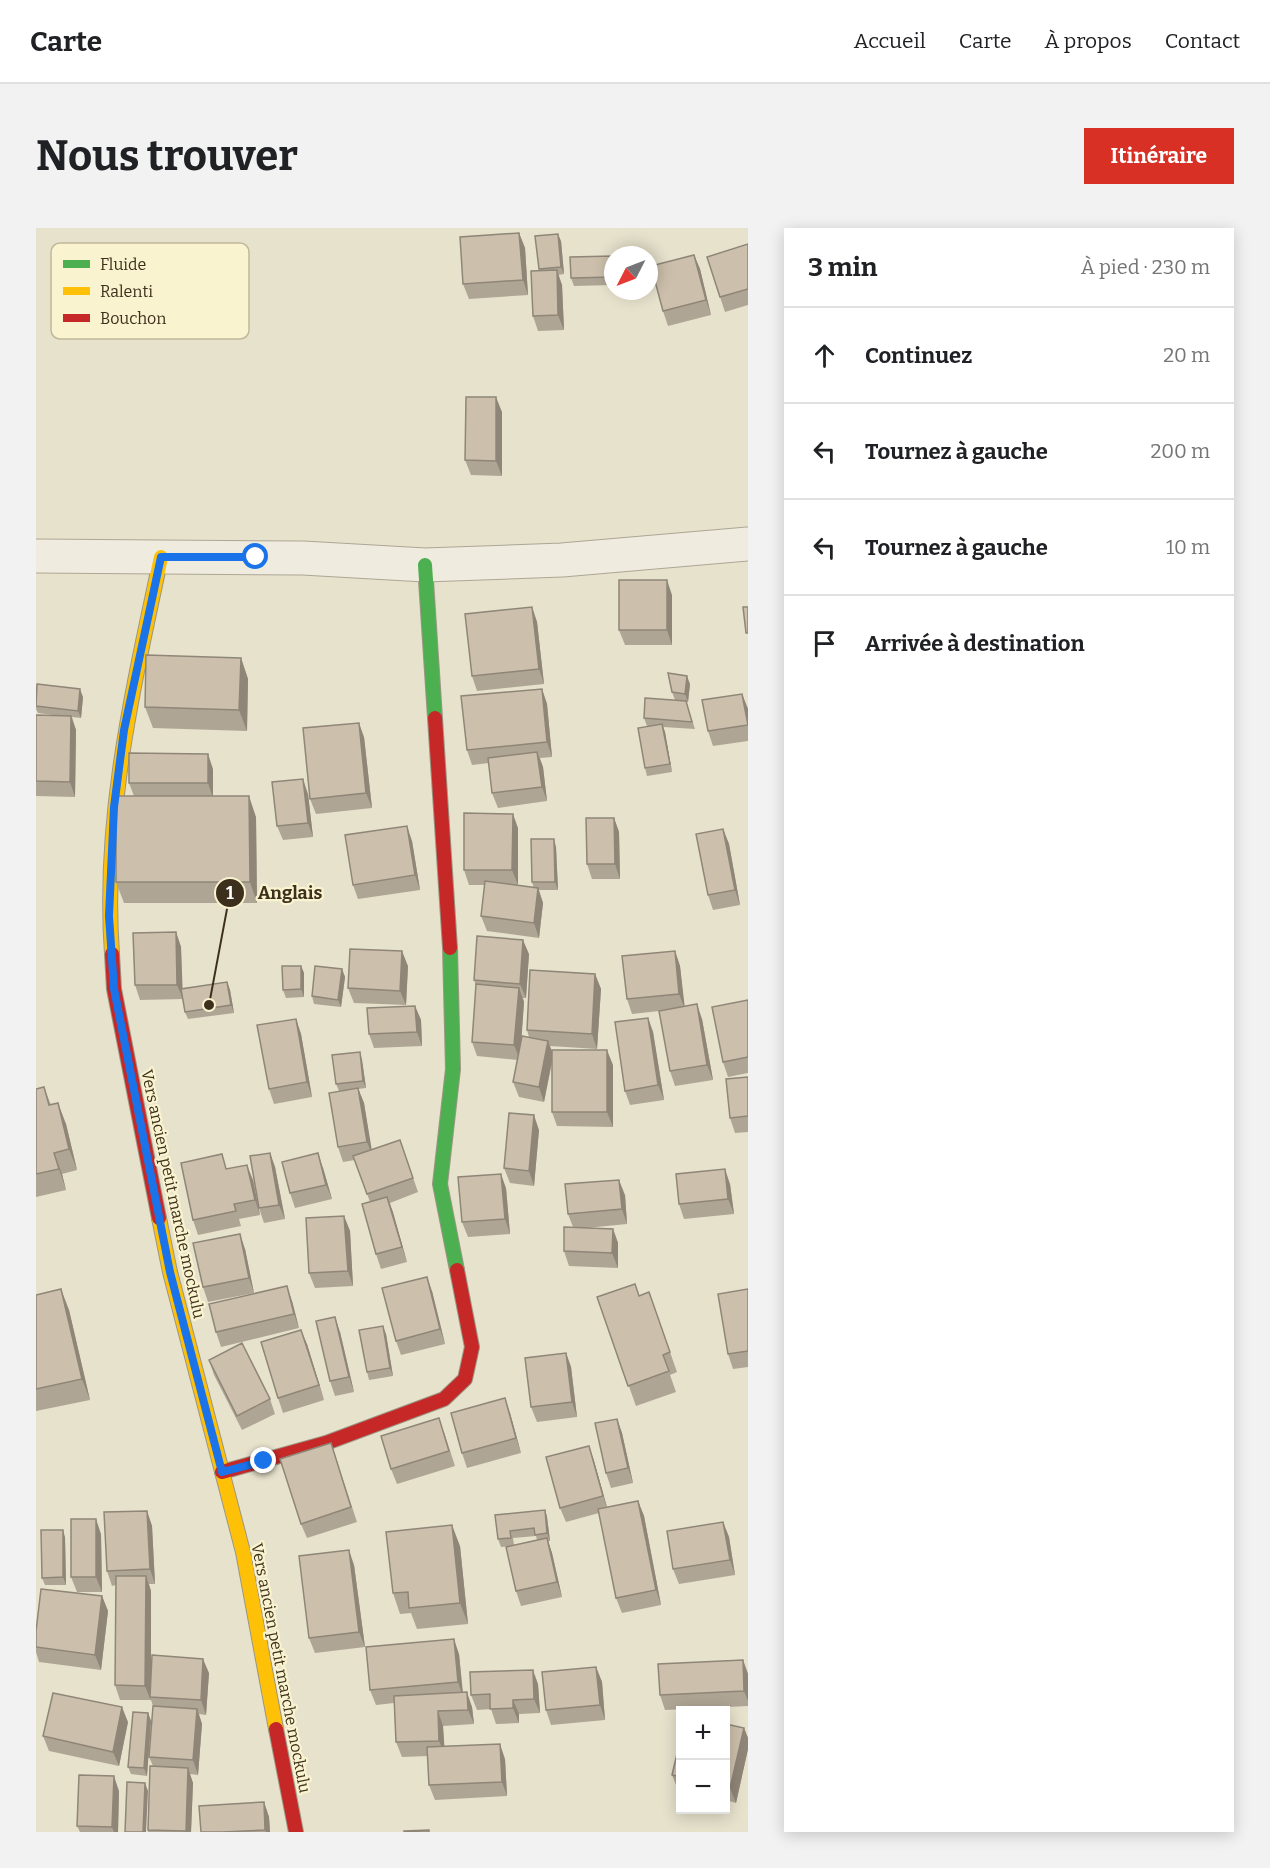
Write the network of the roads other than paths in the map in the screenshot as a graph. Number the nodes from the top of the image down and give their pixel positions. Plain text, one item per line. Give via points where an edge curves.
1 (748, 544) edge
2 (36, 556) edge
3 (161, 557) junction
4 (425, 565) junction
5 (222, 1472) junction
6 (296, 1832) edge

1 - 4 street via 562,560
2 - 3 street
3 - 4 street via 303,558
3 - 5 street, Vers ancien petit marche mockulu via 124,730 114,807 109,916 114,989 170,1272
4 - 5 street via 450,956 453,1069 440,1184 472,1347 465,1379 444,1399 326,1443
5 - 6 street, Vers ancien petit marche mockulu via 243,1552

